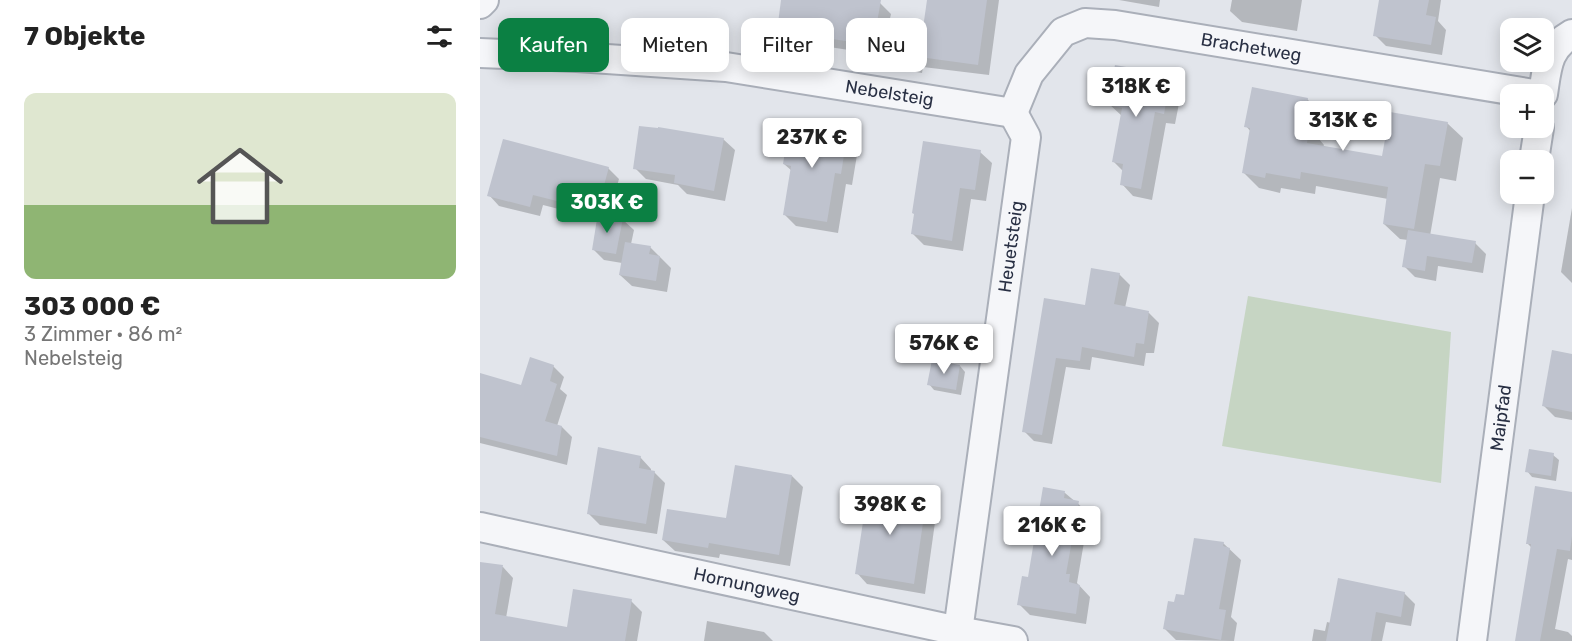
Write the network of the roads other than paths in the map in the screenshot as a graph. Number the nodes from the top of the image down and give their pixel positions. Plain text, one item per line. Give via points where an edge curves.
1 (484, 0) edge
2 (480, 4) edge
3 (1572, 34) edge
4 (480, 53) edge
5 (1545, 84) edge
6 (1500, 88) edge
7 (1013, 113) junction
8 (1529, 204) edge
9 (480, 527) edge
10 (958, 631) junction
11 (1013, 641) edge
12 (1472, 641) edge

1 - 2 street
3 - 5 street via 1560,41 1548,61
4 - 7 street, Nebelsteig via 726,67
6 - 7 street, Brachetweg via 1085,23 1063,32 1029,74
7 - 10 street, Heuetsteig via 1026,137
8 - 12 street, Maipfad
9 - 10 street, Hornungweg
10 - 11 street, Hornungweg

